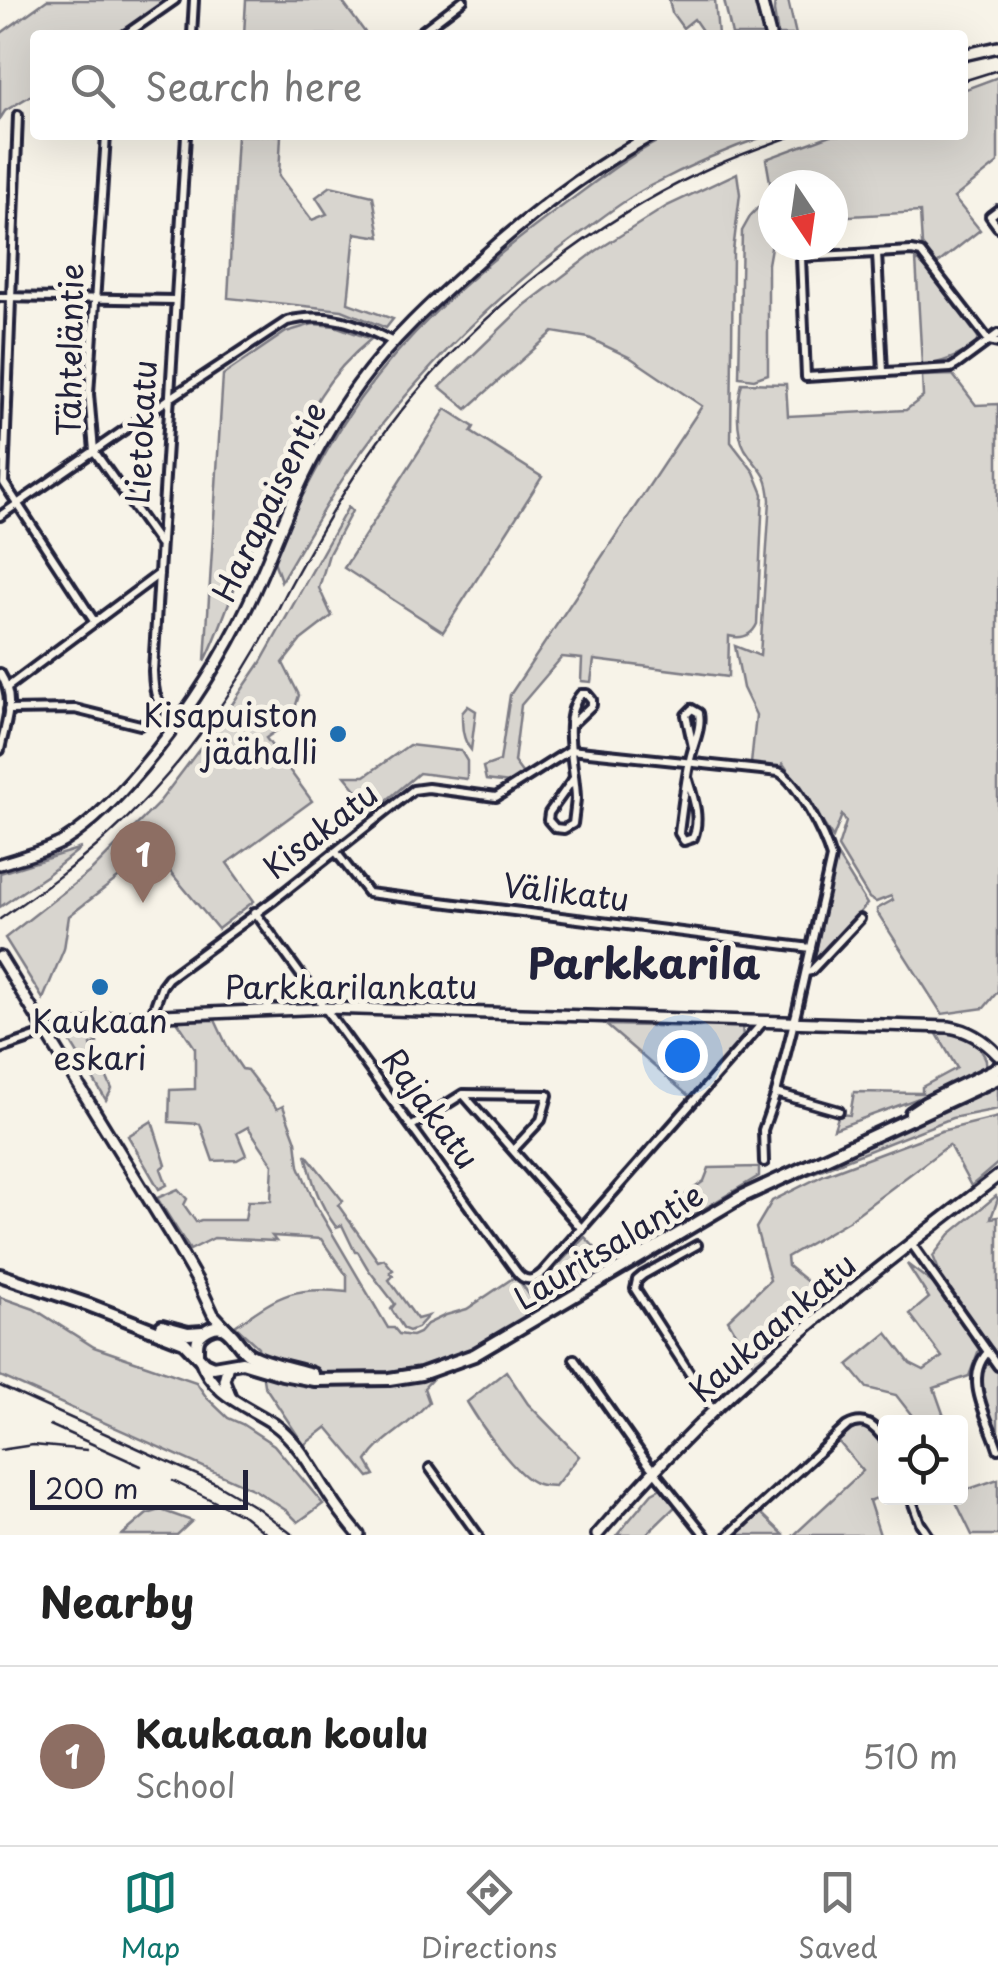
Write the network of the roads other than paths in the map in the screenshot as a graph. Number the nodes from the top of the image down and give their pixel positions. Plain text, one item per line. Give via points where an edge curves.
1 (175, 0) edge
2 (194, 0) edge
3 (463, 0) edge
4 (761, 0) edge
5 (132, 30) edge
6 (192, 30) edge
7 (424, 30) edge
8 (769, 30) edge
9 (998, 47) edge
10 (968, 53) edge
11 (18, 115) dead end
12 (106, 140) edge
13 (186, 140) edge
14 (643, 140) edge
15 (998, 210) edge
16 (998, 228) edge
17 (877, 253) junction
18 (0, 297) edge
19 (10, 297) junction
20 (94, 299) junction
21 (175, 300) junction
22 (998, 334) edge
23 (994, 342) edge
24 (394, 343) junction
25 (883, 372) junction
26 (169, 399) junction
27 (94, 451) junction
28 (17, 504) junction
29 (0, 516) edge
30 (160, 545) junction
31 (159, 574) junction
32 (94, 620) junction
33 (0, 672) edge
34 (8, 686) junction
35 (8, 710) junction
36 (178, 722) junction
37 (140, 725) dead end
38 (572, 725) junction
39 (693, 747) junction
40 (0, 750) edge
41 (570, 750) junction
42 (688, 764) junction
43 (574, 778) junction
44 (688, 780) junction
45 (336, 852) junction
46 (0, 864) edge
47 (255, 912) junction
48 (860, 920) dead end
49 (811, 948) junction
50 (0, 957) edge
51 (809, 971) junction
52 (326, 1008) junction
53 (152, 1014) junction
54 (764, 1021) junction
55 (794, 1022) junction
56 (48, 1033) junction
57 (0, 1049) edge
58 (998, 1055) edge
59 (998, 1068) edge
60 (998, 1078) edge
61 (776, 1093) junction
62 (463, 1094) junction
63 (839, 1111) dead end
64 (893, 1124) junction
65 (412, 1126) junction
66 (513, 1150) junction
67 (764, 1162) dead end
68 (998, 1176) edge
69 (582, 1230) junction
70 (911, 1243) junction
71 (696, 1245) dead end
72 (0, 1275) edge
73 (206, 1302) junction
74 (89, 1305) junction
75 (228, 1330) junction
76 (203, 1332) junction
77 (237, 1342) junction
78 (988, 1352) junction
79 (198, 1357) junction
80 (574, 1359) dead end
81 (230, 1364) junction
82 (998, 1366) edge
83 (342, 1380) junction
84 (235, 1401) junction
85 (714, 1411) junction
86 (878, 1432) edge
87 (998, 1448) edge
88 (430, 1468) dead end
89 (653, 1470) junction
90 (914, 1505) edge
91 (359, 1535) edge
92 (478, 1535) edge
93 (597, 1535) edge
94 (706, 1535) edge
95 (730, 1535) edge
96 (928, 1535) edge

1 - 5 street
2 - 6 street
3 - 7 street
4 - 8 street
9 - 10 street
11 - 19 street
12 - 20 street, Tähteläntie
13 - 21 street, Lietokatu
14 - 24 street, Harapaisentie via 508,234
15 - 16 street via 990,216
17 - 23 street via 920,253
17 - 25 street
17 - 25 street via 801,257 806,377
18 - 19 street
19 - 20 street
19 - 28 street via 4,482
20 - 21 street
20 - 27 street, Tähteläntie
21 - 26 street, Lietokatu
22 - 23 street
23 - 25 street via 951,368
24 - 26 street via 337,318 287,321
24 - 36 street, Harapaisentie via 358,385 315,455 240,621
26 - 27 street
26 - 30 street, Lietokatu
27 - 28 street
27 - 30 street, Tähteläntie
28 - 29 street
28 - 32 street
30 - 31 street, Lietokatu
31 - 32 street
31 - 36 street, Lietokatu via 153,686 161,708
32 - 34 street
33 - 34 street
34 - 35 street
35 - 37 street via 75,710
35 - 40 street
36 - 46 street, Harapaisentie via 90,822 62,842
38 - 38 street via 592,705 587,694 574,702
38 - 41 street
39 - 39 street via 701,717 692,710 686,714
39 - 42 street
41 - 42 street
41 - 43 street
41 - 45 street, Kisakatu via 496,797 413,790
42 - 44 street
42 - 49 street via 779,772 789,779 831,858
43 - 43 street via 549,814 555,828 573,824
44 - 44 street via 679,833 684,841 697,827
45 - 47 street, Kisakatu
45 - 49 street, Välikatu via 368,894
47 - 52 street, Rajakatu
47 - 53 street, Kisakatu via 168,978
48 - 51 street
49 - 51 street
50 - 56 street
51 - 55 street
52 - 53 street, Parkkarilankatu
52 - 54 street, Parkkarilankatu
52 - 65 street, Rajakatu
53 - 56 street, Parkkarilankatu
54 - 55 street, Parkkarilankatu
54 - 69 street
55 - 58 street, Parkkarilankatu via 962,1029
55 - 61 street
56 - 57 street, Parkkarilankatu
56 - 73 street
59 - 64 main road, Lauritsalantie
60 - 64 main road, Lauritsalantie
61 - 63 street
61 - 67 street via 763,1130
62 - 65 street
62 - 66 street
62 - 66 street via 548,1096 541,1120
64 - 83 main road, Lauritsalantie via 708,1214 474,1355 406,1377
65 - 69 street, Rajakatu via 524,1279 534,1280
66 - 69 street
68 - 70 street, Kaukaankatu
70 - 78 street
70 - 85 street, Kaukaankatu
71 - 85 street via 637,1280 634,1289
72 - 74 main road
73 - 75 street
73 - 76 street
74 - 76 main road via 180,1332
74 - 79 main road via 184,1342
75 - 76 main road
75 - 77 main road
76 - 79 main road
77 - 81 main road
77 - 83 main road, Lauritsalantie via 251,1355
78 - 82 street
78 - 87 street via 976,1384
79 - 81 main road via 213,1367
79 - 84 street
80 - 89 street
81 - 83 main road, Lauritsalantie
81 - 84 street via 224,1385
84 - 91 street via 290,1438
85 - 89 street, Kaukaankatu
86 - 95 street via 856,1421 847,1426
88 - 92 street
89 - 93 street, Kaukaankatu
89 - 94 street
90 - 96 street

